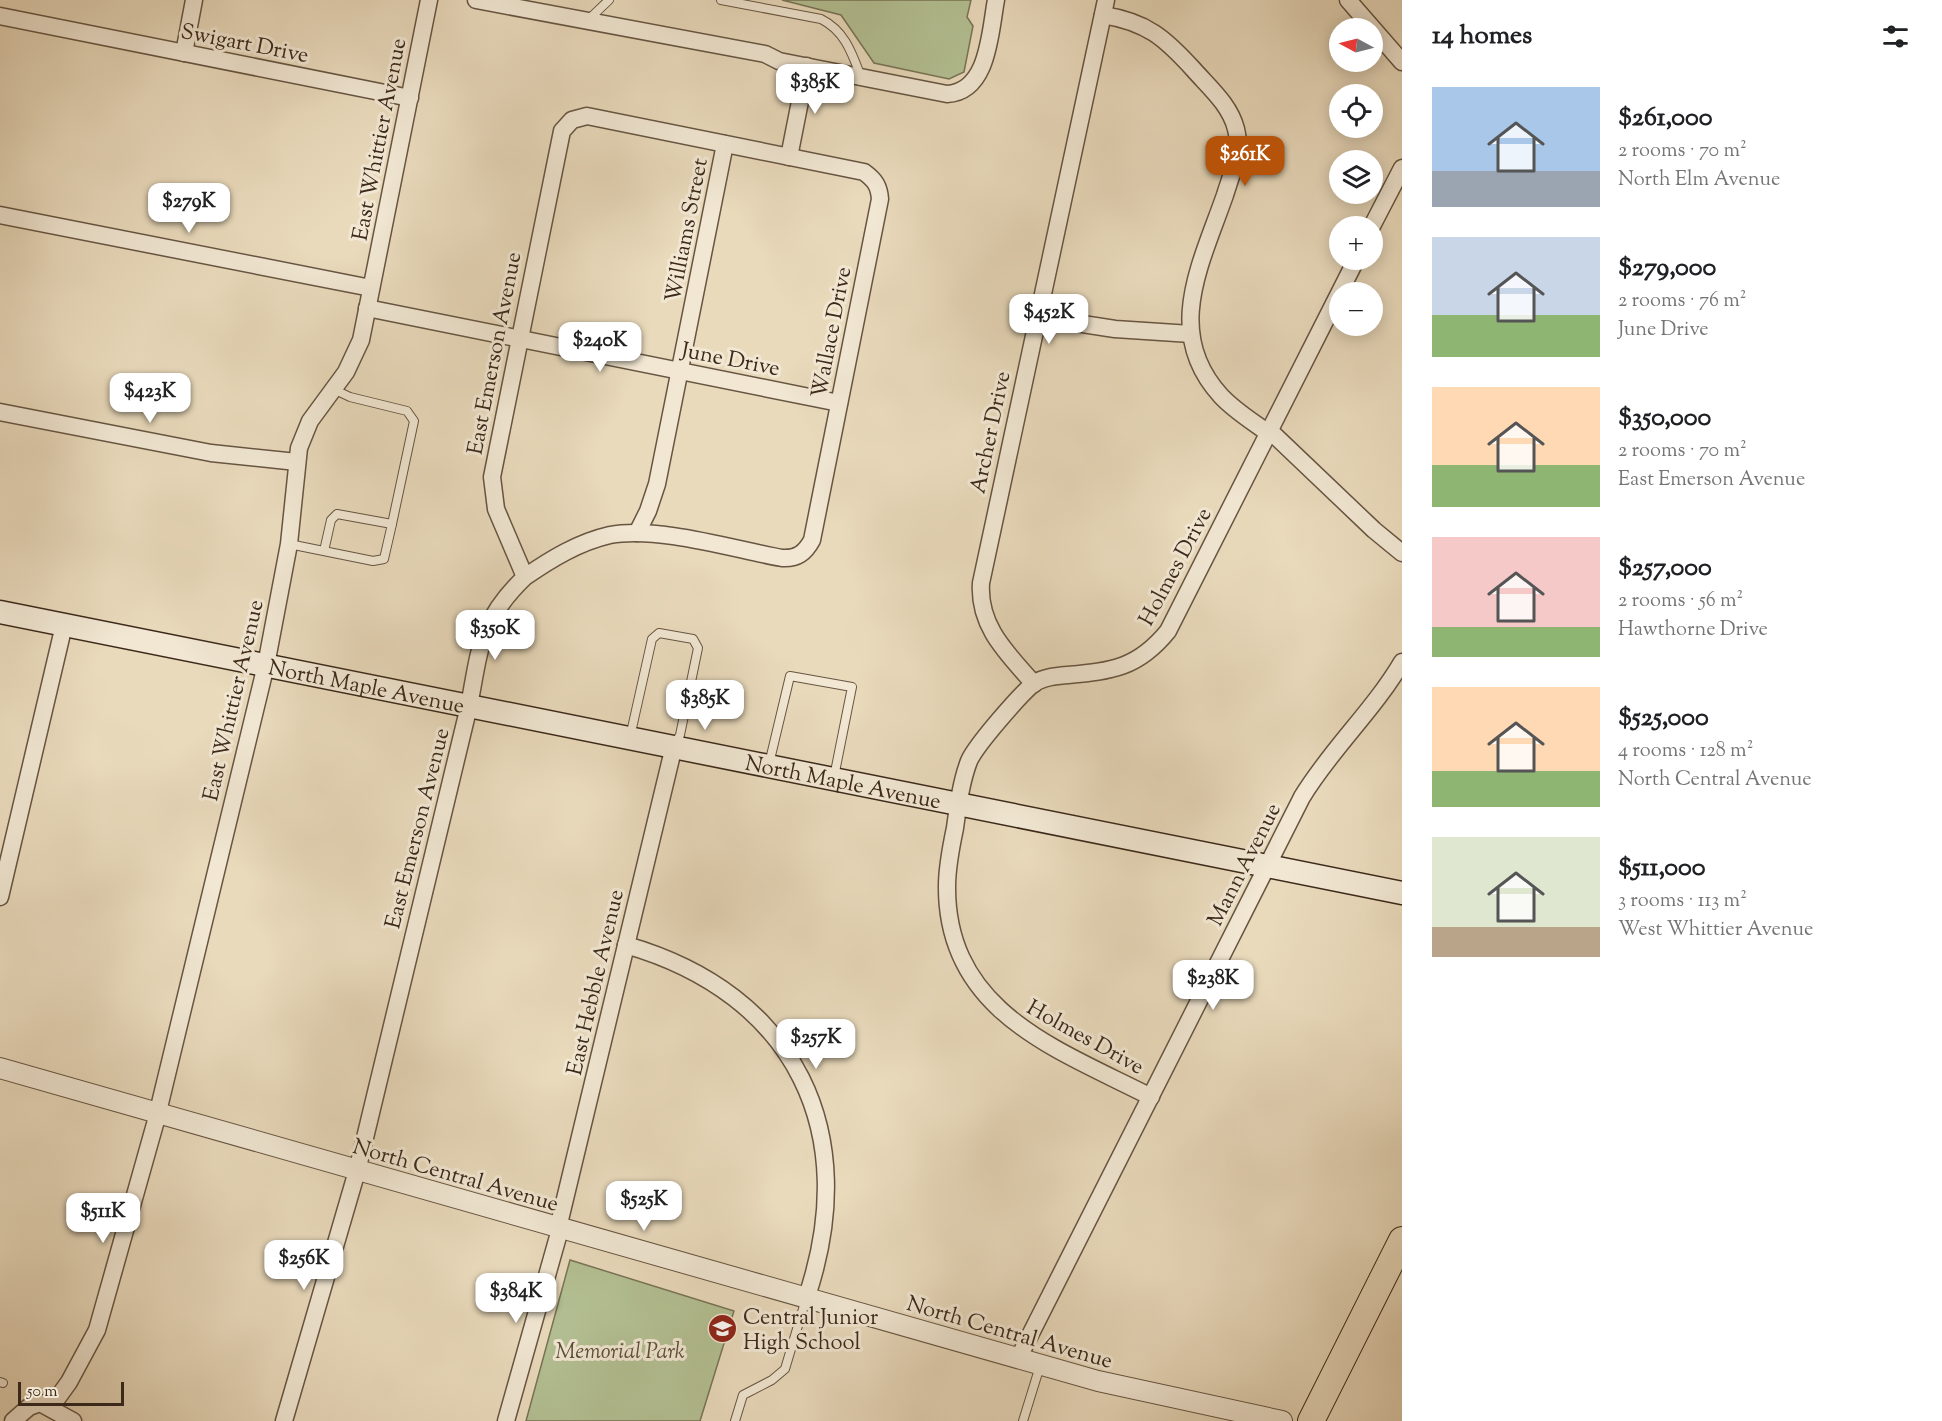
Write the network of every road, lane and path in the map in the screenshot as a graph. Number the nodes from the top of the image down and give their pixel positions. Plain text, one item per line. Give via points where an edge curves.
1 (194, 0) edge
2 (429, 0) edge
3 (476, 0) edge
4 (609, 0) edge
5 (721, 0) edge
6 (996, 0) edge
7 (1348, 0) edge
8 (1105, 8) edge
9 (0, 16) edge
10 (585, 22) junction
11 (184, 52) junction
12 (1402, 62) edge
13 (807, 66) junction
14 (861, 77) junction
15 (410, 98) junction
16 (725, 144) junction
17 (789, 157) junction
18 (555, 158) joint
19 (1402, 168) edge
20 (0, 214) edge
21 (1377, 216) edge
22 (1351, 270) edge
23 (371, 288) junction
24 (367, 308) junction
25 (1037, 317) junction
26 (1191, 334) junction
27 (519, 339) junction
28 (680, 371) junction
29 (333, 389) junction
30 (839, 403) junction
31 (0, 412) edge
32 (1269, 432) junction
33 (297, 462) junction
34 (392, 524) junction
35 (637, 533) junction
36 (289, 544) junction
37 (324, 551) junction
38 (1402, 553) edge
39 (525, 577) junction
40 (0, 612) edge
41 (64, 625) junction
42 (1402, 662) edge
43 (266, 665) junction
44 (1034, 684) junction
45 (469, 706) junction
46 (630, 737) junction
47 (674, 746) junction
48 (769, 765) junction
49 (834, 778) junction
50 (959, 803) junction
51 (1267, 865) junction
52 (1402, 893) edge
53 (0, 897) edge
54 (626, 945) junction
55 (0, 1068) edge
56 (1151, 1097) junction
57 (157, 1113) junction
58 (357, 1171) junction
59 (558, 1228) junction
60 (1402, 1240) edge
61 (806, 1299) junction
62 (1018, 1359) junction
63 (1040, 1365) junction
64 (51, 1407) junction
65 (13, 1421) edge
66 (73, 1421) edge
67 (284, 1421) edge
68 (506, 1421) edge
69 (735, 1421) edge
70 (1023, 1421) edge
71 (1282, 1421) edge
72 (1311, 1421) edge

1 - 11 street
2 - 15 street, East Whittier Avenue
3 - 10 street
4 - 10 lane
5 - 14 lane via 821,20 836,27 850,48
6 - 14 street via 981,70 968,87 947,94
7 - 12 street
8 - 25 street, Archer Drive
8 - 26 street via 1167,41 1223,103 1237,131 1234,168 1191,294
9 - 11 street, Swigart Drive
10 - 13 street via 765,54
11 - 15 street, Swigart Drive
13 - 14 street
13 - 17 street
15 - 23 street, East Whittier Avenue
16 - 17 street, Wallace Drive
16 - 18 street, Wallace Drive via 579,117 566,124
16 - 28 street, Williams Street
17 - 30 street, Wallace Drive via 864,172 875,181 879,191
18 - 27 street, East Emerson Avenue
19 - 21 street
20 - 23 street
22 - 32 street, Holmes Drive
23 - 24 street, East Whittier Avenue
24 - 27 street, June Drive
24 - 29 street, East Whittier Avenue via 356,355
25 - 26 street via 1115,329
25 - 44 street, Archer Drive via 980,591 991,632
26 - 32 street via 1197,356 1214,388
27 - 28 street, June Drive
27 - 39 street, East Emerson Avenue via 492,485 496,509
28 - 30 street, June Drive
28 - 35 street, Williams Street via 655,490
29 - 33 street, East Whittier Avenue via 304,432
29 - 34 lane via 407,411 414,421
30 - 35 street, Wallace Drive via 812,540 799,555 782,558
31 - 33 street via 210,453
32 - 38 street
32 - 44 street, Holmes Drive via 1175,619 1159,642 1119,668 1052,676
33 - 36 street, East Whittier Avenue
34 - 37 lane via 337,514 331,520
34 - 37 lane via 384,559 374,561
35 - 39 street, Wallace Drive via 613,535 572,549
36 - 37 lane
36 - 43 street, East Whittier Avenue
39 - 45 street, East Emerson Avenue via 494,612 486,630
40 - 41 main road, North Maple Avenue
41 - 43 main road, North Maple Avenue
41 - 53 street
42 - 51 street, Mann Avenue via 1374,706 1315,776
43 - 45 main road, North Maple Avenue
43 - 57 street, East Whittier Avenue
44 - 50 street, Holmes Drive via 974,753
45 - 46 main road, North Maple Avenue
45 - 58 street, East Emerson Avenue
46 - 47 main road, North Maple Avenue
46 - 47 lane via 652,639 659,633 693,639 698,648 680,735
47 - 48 main road, North Maple Avenue
47 - 54 street, East Hebble Avenue
48 - 49 main road, North Maple Avenue
48 - 49 lane via 790,676 852,687
49 - 50 main road, North Maple Avenue
50 - 51 main road, North Maple Avenue
50 - 56 street, Holmes Drive via 948,867 947,904 956,944 975,981 997,1009 1027,1034
51 - 52 main road, North Maple Avenue
51 - 56 street, Mann Avenue
54 - 59 street, East Hebble Avenue
54 - 61 street via 683,965 733,995 772,1034 801,1078 820,1128 828,1184 823,1242
55 - 57 street, North Central Avenue
56 - 62 street, Mann Avenue
57 - 58 street, North Central Avenue
57 - 64 street, East Whittier Avenue via 97,1330
58 - 59 street, North Central Avenue
58 - 67 street, East Emerson Avenue
59 - 61 street, North Central Avenue
59 - 68 street, East Hebble Avenue
60 - 72 main road
61 - 62 street, North Central Avenue
61 - 69 lane via 785,1369 743,1395
62 - 63 street, North Central Avenue
63 - 70 lane
63 - 71 street, North Central Avenue via 1199,1405
64 - 65 street via 40,1402
64 - 66 street

